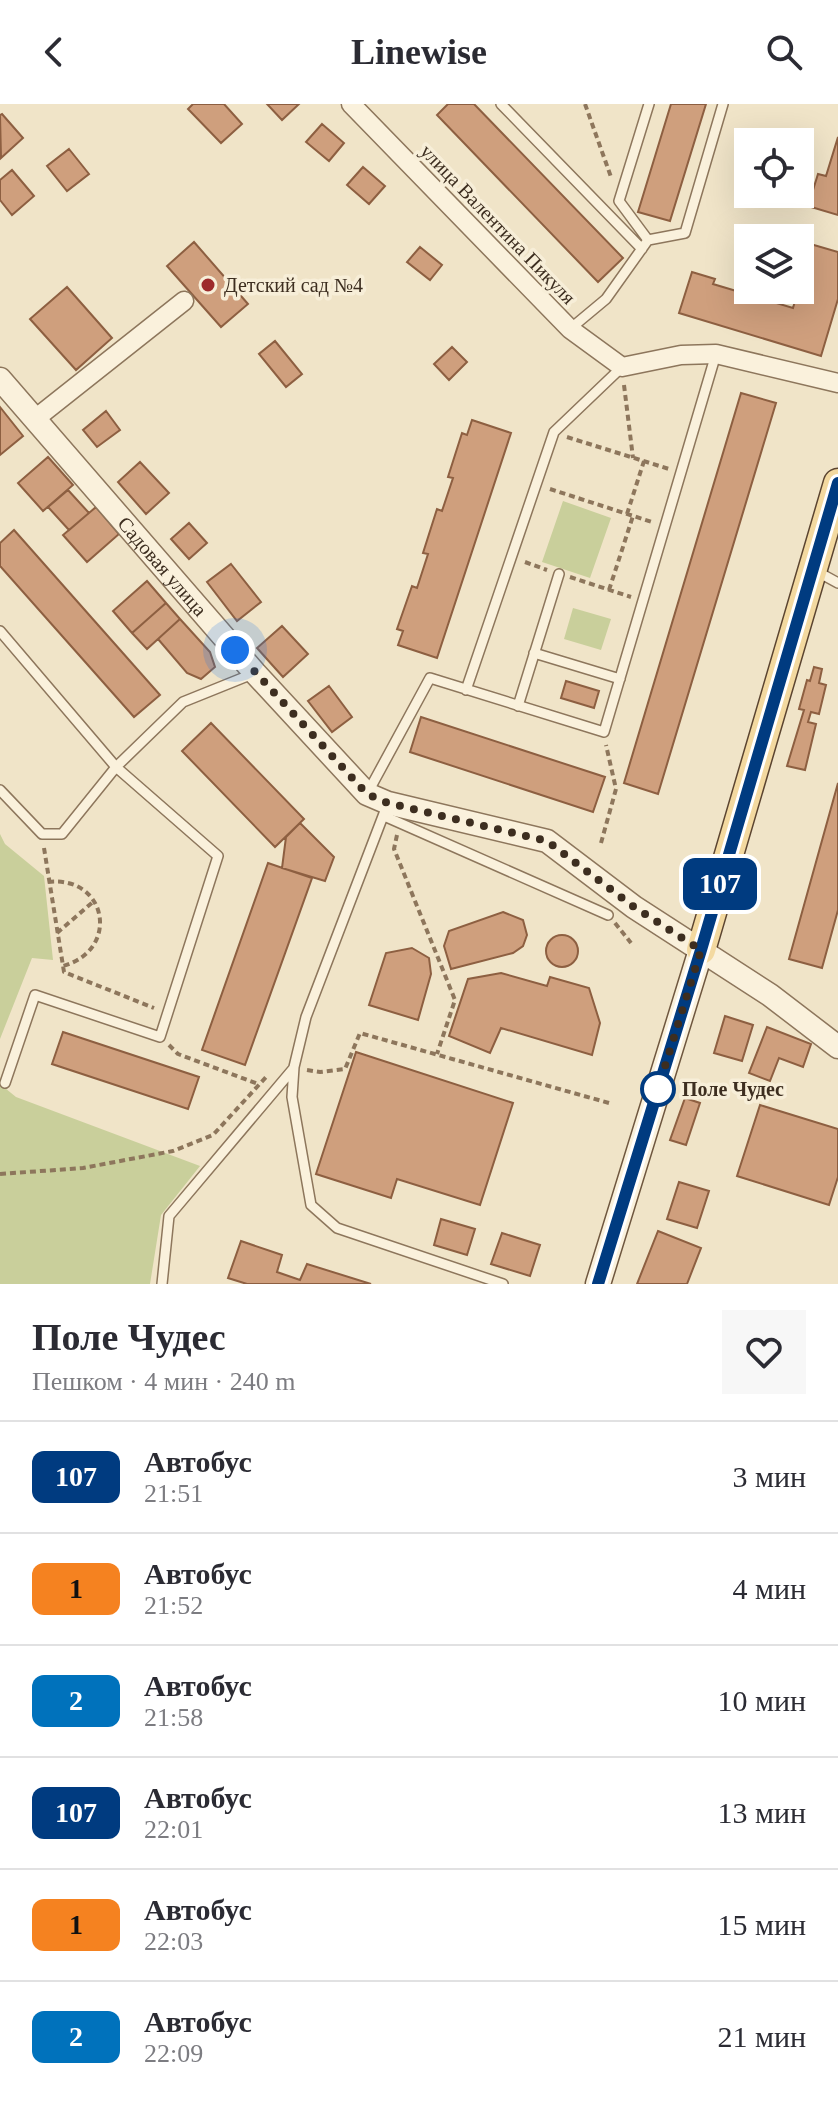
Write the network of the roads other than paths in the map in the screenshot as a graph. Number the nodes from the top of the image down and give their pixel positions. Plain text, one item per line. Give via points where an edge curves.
1 (351, 104) edge
2 (501, 104) edge
3 (649, 104) edge
4 (723, 104) edge
5 (645, 245) junction
6 (184, 301) dead end
7 (570, 329) junction
8 (716, 354) junction
9 (622, 367) junction
10 (0, 379) edge
11 (838, 383) edge
12 (35, 419) junction
13 (838, 483) edge
14 (812, 569) junction
15 (559, 574) road end
16 (838, 583) edge
17 (0, 631) edge
18 (534, 653) junction
19 (255, 673) junction
20 (620, 679) junction
21 (466, 690) junction
22 (518, 706) junction
23 (116, 767) junction
24 (0, 790) edge
25 (367, 794) junction
26 (386, 810) junction
27 (608, 915) dead end
28 (701, 950) junction
29 (838, 1047) edge
30 (294, 1067) junction
31 (5, 1083) dead end
32 (162, 1284) edge
33 (503, 1284) edge
34 (598, 1284) edge

1 - 7 street, улица Валентина Пикуля
2 - 5 lane
3 - 5 lane via 619,201
4 - 5 lane via 685,233
5 - 7 lane via 606,299
6 - 12 street
7 - 9 street, улица Валентина Пикуля
8 - 9 street
8 - 11 street
8 - 20 lane
9 - 21 lane via 554,432
10 - 12 street, Садовая улица
12 - 19 street, Садовая улица
13 - 14 main road
14 - 16 lane
14 - 28 main road
15 - 18 lane
17 - 23 lane
18 - 20 lane
18 - 22 lane
19 - 23 lane via 183,702
19 - 25 street, Садовая улица
20 - 22 lane via 604,732
21 - 22 lane
21 - 25 lane via 430,678
23 - 24 lane via 62,834 42,834
23 - 31 lane via 218,856 160,1037 35,995
25 - 26 street, Садовая улица
26 - 27 lane
26 - 28 street, Садовая улица via 547,841
26 - 30 lane via 306,1017
28 - 29 street, Садовая улица
28 - 34 main road
30 - 32 lane via 169,1216
30 - 33 lane via 292,1097 311,1205 337,1228

